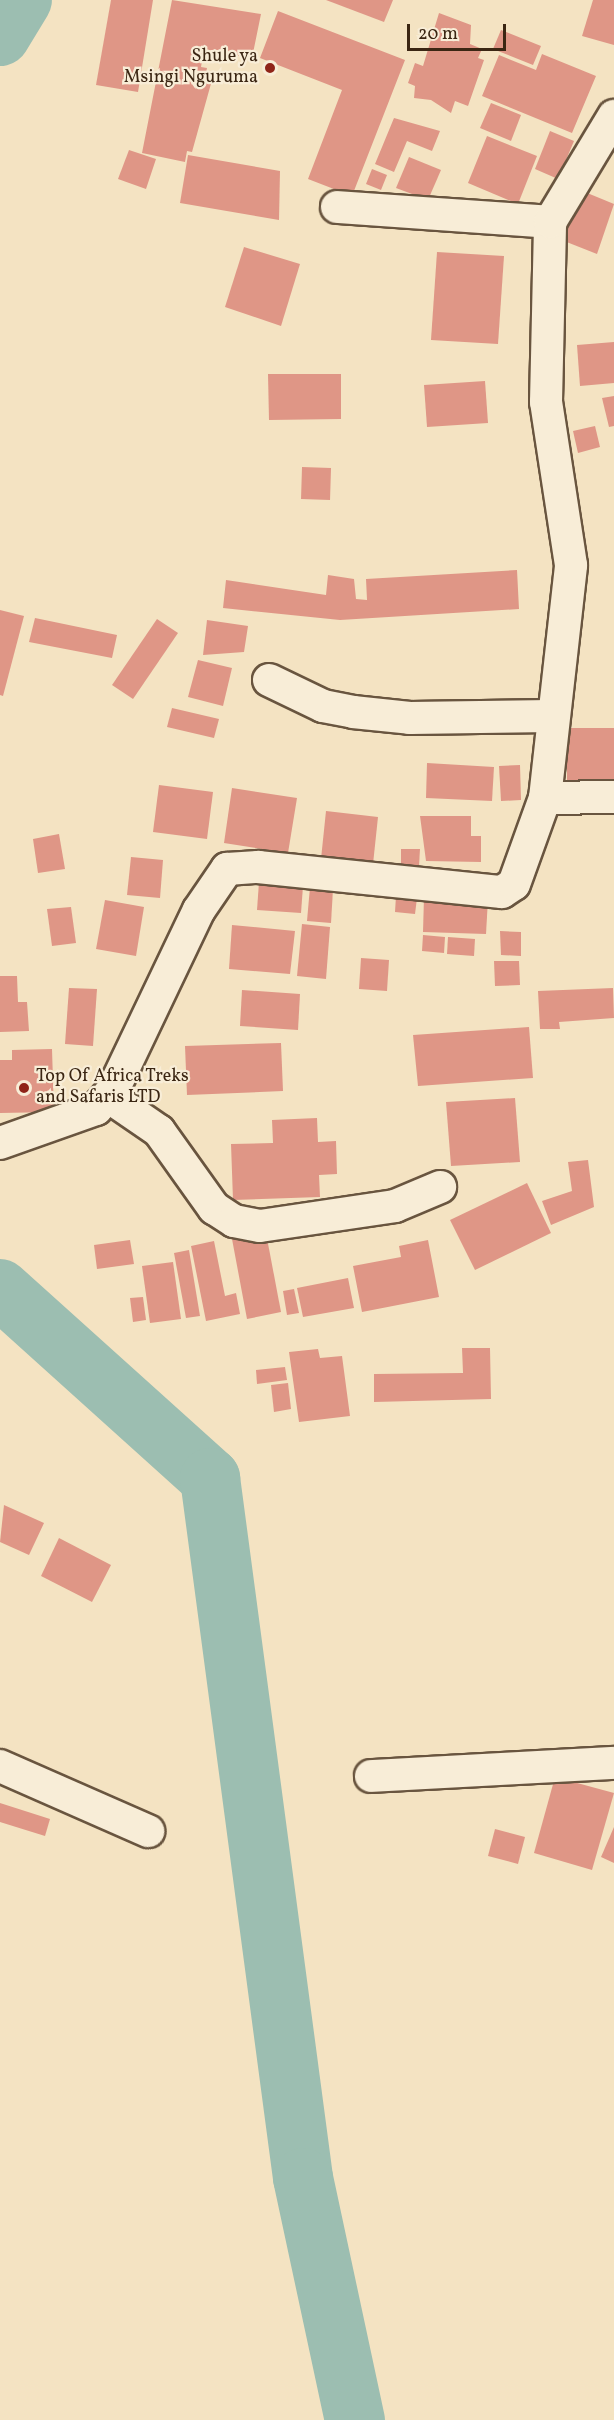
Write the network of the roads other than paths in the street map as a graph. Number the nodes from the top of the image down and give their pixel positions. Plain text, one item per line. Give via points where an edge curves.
1 (614, 116) edge
2 (337, 207) dead end
3 (550, 222) junction
4 (269, 680) dead end
5 (551, 716) junction
6 (614, 797) edge
7 (546, 798) junction
8 (108, 1095) junction
9 (0, 1143) edge
10 (440, 1187) dead end
11 (614, 1763) edge
12 (0, 1766) edge
13 (371, 1776) dead end
14 (148, 1831) dead end

1 - 3 street
2 - 3 street
3 - 5 street via 546,402 572,565
4 - 5 street via 323,706 353,712 410,718
5 - 7 street
6 - 7 street
7 - 8 street via 522,871 502,892 258,867 227,869 199,910
8 - 9 street via 96,1110
8 - 10 street via 159,1131 214,1208 234,1221 260,1226 395,1206
11 - 13 street
12 - 14 street

